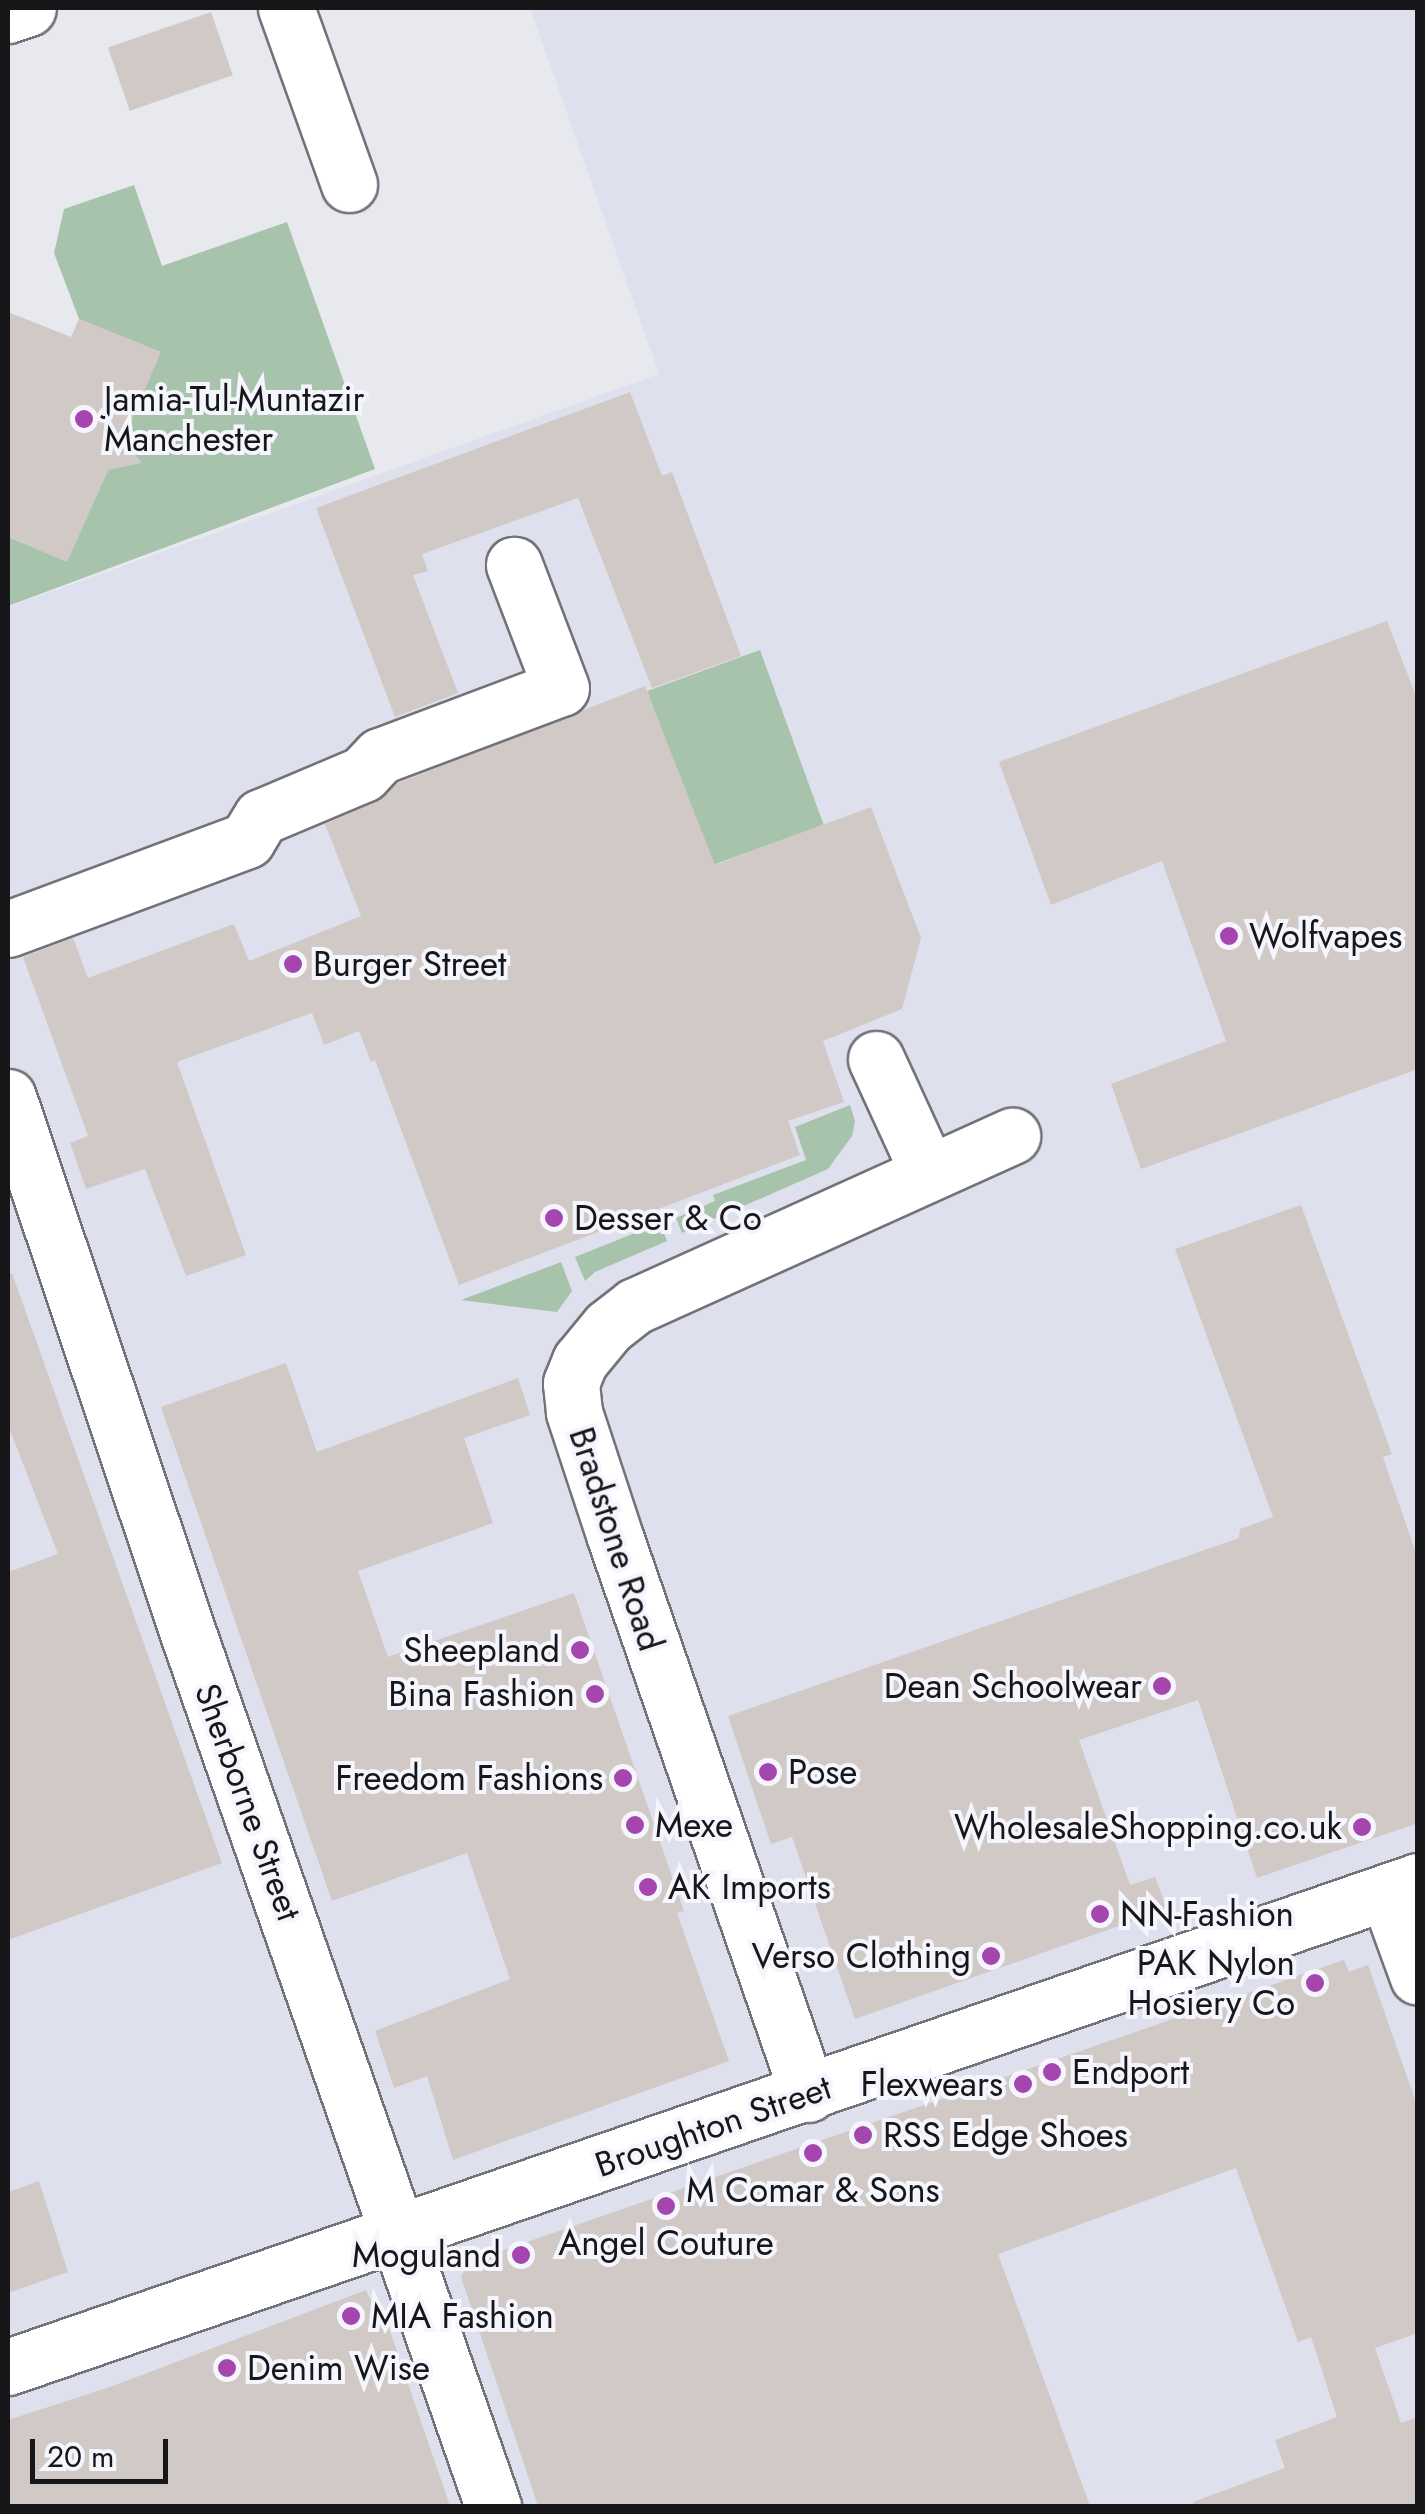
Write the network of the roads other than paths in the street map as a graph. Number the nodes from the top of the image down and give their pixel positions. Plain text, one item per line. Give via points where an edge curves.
1 (28, 8) edge
2 (286, 8) edge
3 (8, 14) edge
4 (350, 184) dead end
5 (514, 565) dead end
6 (8, 929) edge
7 (876, 1059) dead end
8 (10, 1110) edge
9 (1012, 1136) dead end
10 (928, 1172) junction
11 (1402, 1886) edge
12 (1418, 1978) edge
13 (808, 2094) junction
14 (401, 2233) junction
15 (8, 2367) edge
16 (493, 2506) edge

1 - 3 street
2 - 4 street
5 - 6 street via 562,688 380,756 363,774 261,817 247,840
7 - 10 street
8 - 14 street, Sherborne Street
9 - 10 street, Bradstone Road
10 - 13 street, Bradstone Road via 635,1306 608,1327 571,1383 574,1412 615,1537
11 - 12 street
11 - 13 street, Broughton Street
13 - 14 street, Broughton Street
14 - 15 street, Broughton Street
14 - 16 street, Sherborne Street

